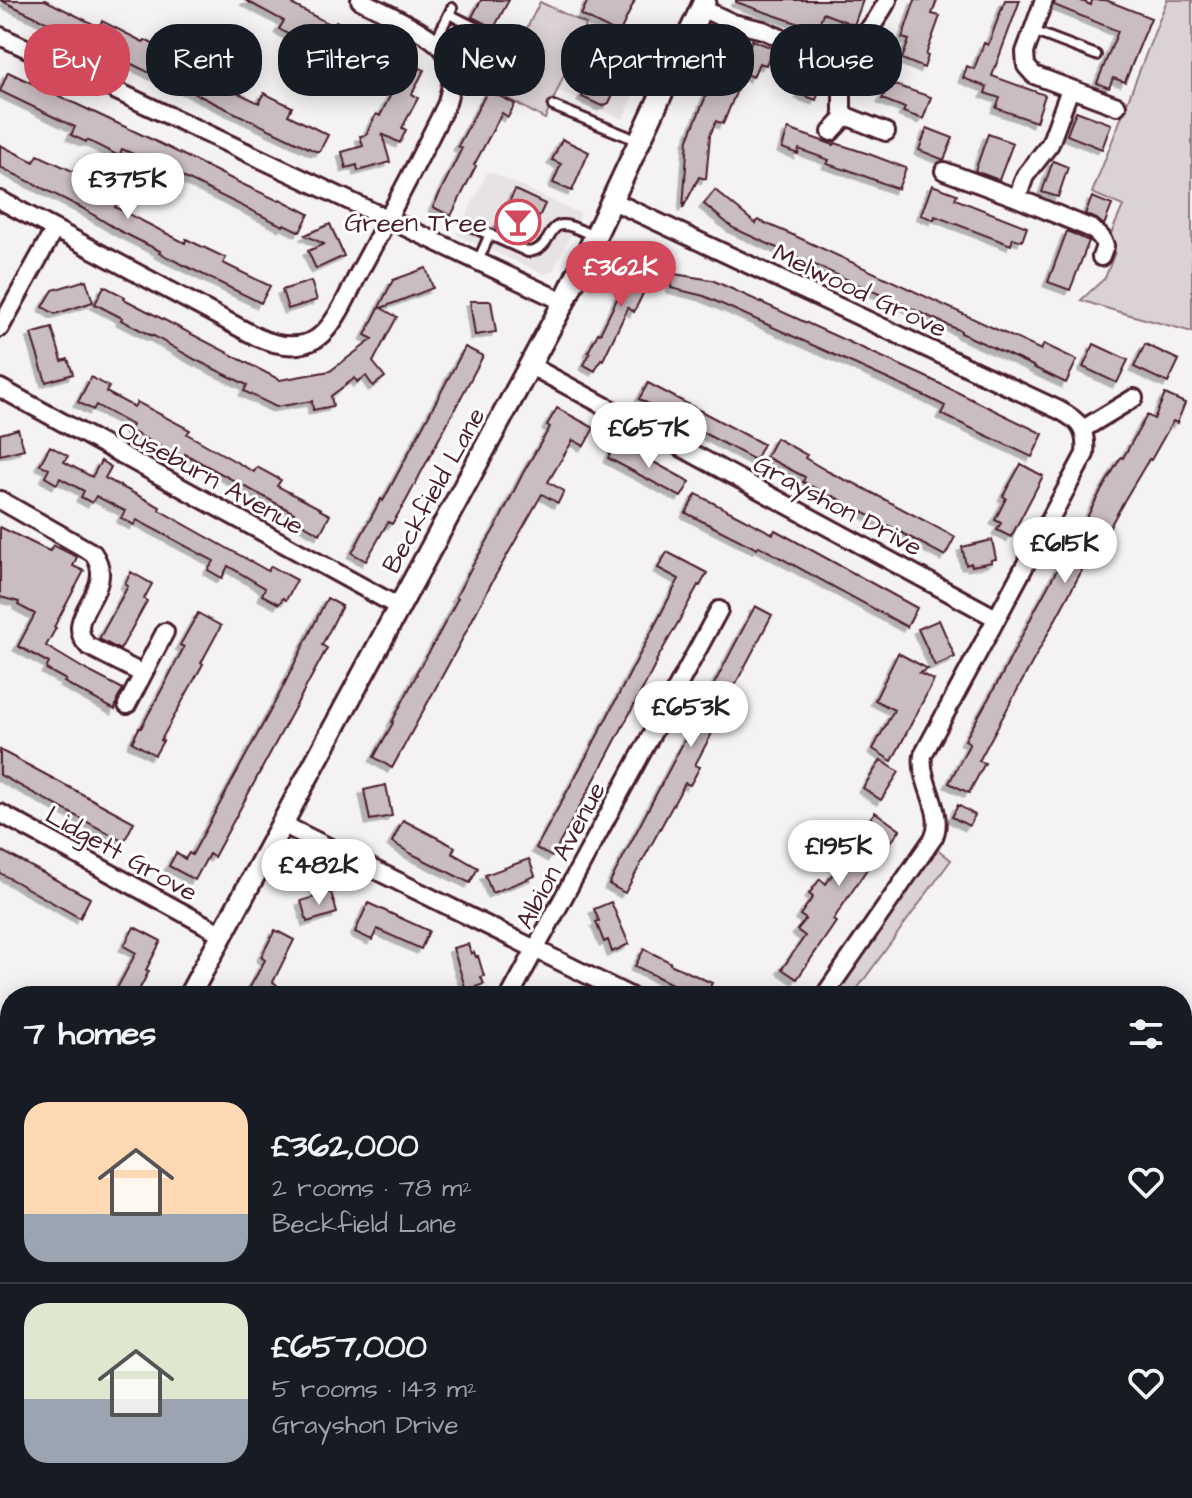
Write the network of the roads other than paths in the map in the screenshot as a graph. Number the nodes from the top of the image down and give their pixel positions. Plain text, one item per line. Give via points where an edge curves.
1 (888, 0) edge
2 (1044, 0) edge
3 (363, 1) edge
4 (703, 4) edge
5 (444, 24) edge
6 (473, 24) edge
7 (873, 24) edge
8 (1032, 31) junction
9 (770, 33) edge
10 (0, 36) edge
11 (434, 41) edge
12 (1096, 55) dead end
13 (1070, 89) junction
14 (448, 96) edge
15 (842, 96) edge
16 (553, 106) dead end
17 (1117, 106) dead end
18 (846, 116) junction
19 (831, 132) dead end
20 (886, 132) dead end
21 (640, 141) junction
22 (944, 171) dead end
23 (1017, 198) junction
24 (0, 200) edge
25 (613, 201) junction
26 (388, 219) junction
27 (468, 225) dead end
28 (54, 230) junction
29 (490, 234) junction
30 (596, 237) junction
31 (1101, 257) dead end
32 (478, 261) junction
33 (564, 302) junction
34 (0, 328) edge
35 (531, 366) junction
36 (0, 388) edge
37 (1134, 398) dead end
38 (1083, 429) junction
39 (0, 500) edge
40 (399, 607) junction
41 (719, 610) dead end
42 (996, 618) junction
43 (165, 632) dead end
44 (143, 674) junction
45 (127, 705) dead end
46 (0, 813) edge
47 (282, 824) junction
48 (222, 934) junction
49 (536, 949) junction
50 (194, 986) edge
51 (516, 986) edge
52 (610, 986) edge
53 (831, 986) edge

1 - 7 street
2 - 8 street
3 - 11 street
4 - 9 street via 733,23
4 - 21 street, Beckfield Lane
5 - 6 lane via 450,11
8 - 12 lane
8 - 13 street via 1026,66 1034,75
10 - 26 street
13 - 17 street
13 - 23 street via 1050,144 1025,176
14 - 26 street
15 - 18 street
16 - 21 lane
18 - 19 street
18 - 20 street
21 - 25 street, Beckfield Lane
22 - 23 street
23 - 31 street via 1092,229 1105,246
24 - 28 street
25 - 30 street, Beckfield Lane
25 - 38 street, Melwood Grove via 1059,410
26 - 28 street via 332,322 314,340 286,346 257,337
26 - 32 street
27 - 29 lane
28 - 34 street
29 - 30 lane via 528,252 544,246 560,224
29 - 32 lane
30 - 33 street, Beckfield Lane
32 - 33 street
33 - 35 street, Beckfield Lane
35 - 40 street, Beckfield Lane
35 - 42 street, Grayshon Drive
36 - 40 street, Ouseburn Avenue
37 - 38 street
38 - 42 street via 1085,454
39 - 44 street via 93,553 101,575 80,624 82,640
40 - 47 street, Beckfield Lane
41 - 49 street, Albion Avenue
42 - 53 street via 923,755 922,773 938,820 934,837
43 - 44 street
44 - 45 street
46 - 48 street, Lidgett Grove
47 - 48 street, Beckfield Lane
47 - 49 street
48 - 50 street, Beckfield Lane
49 - 51 street, Albion Avenue
49 - 52 street

